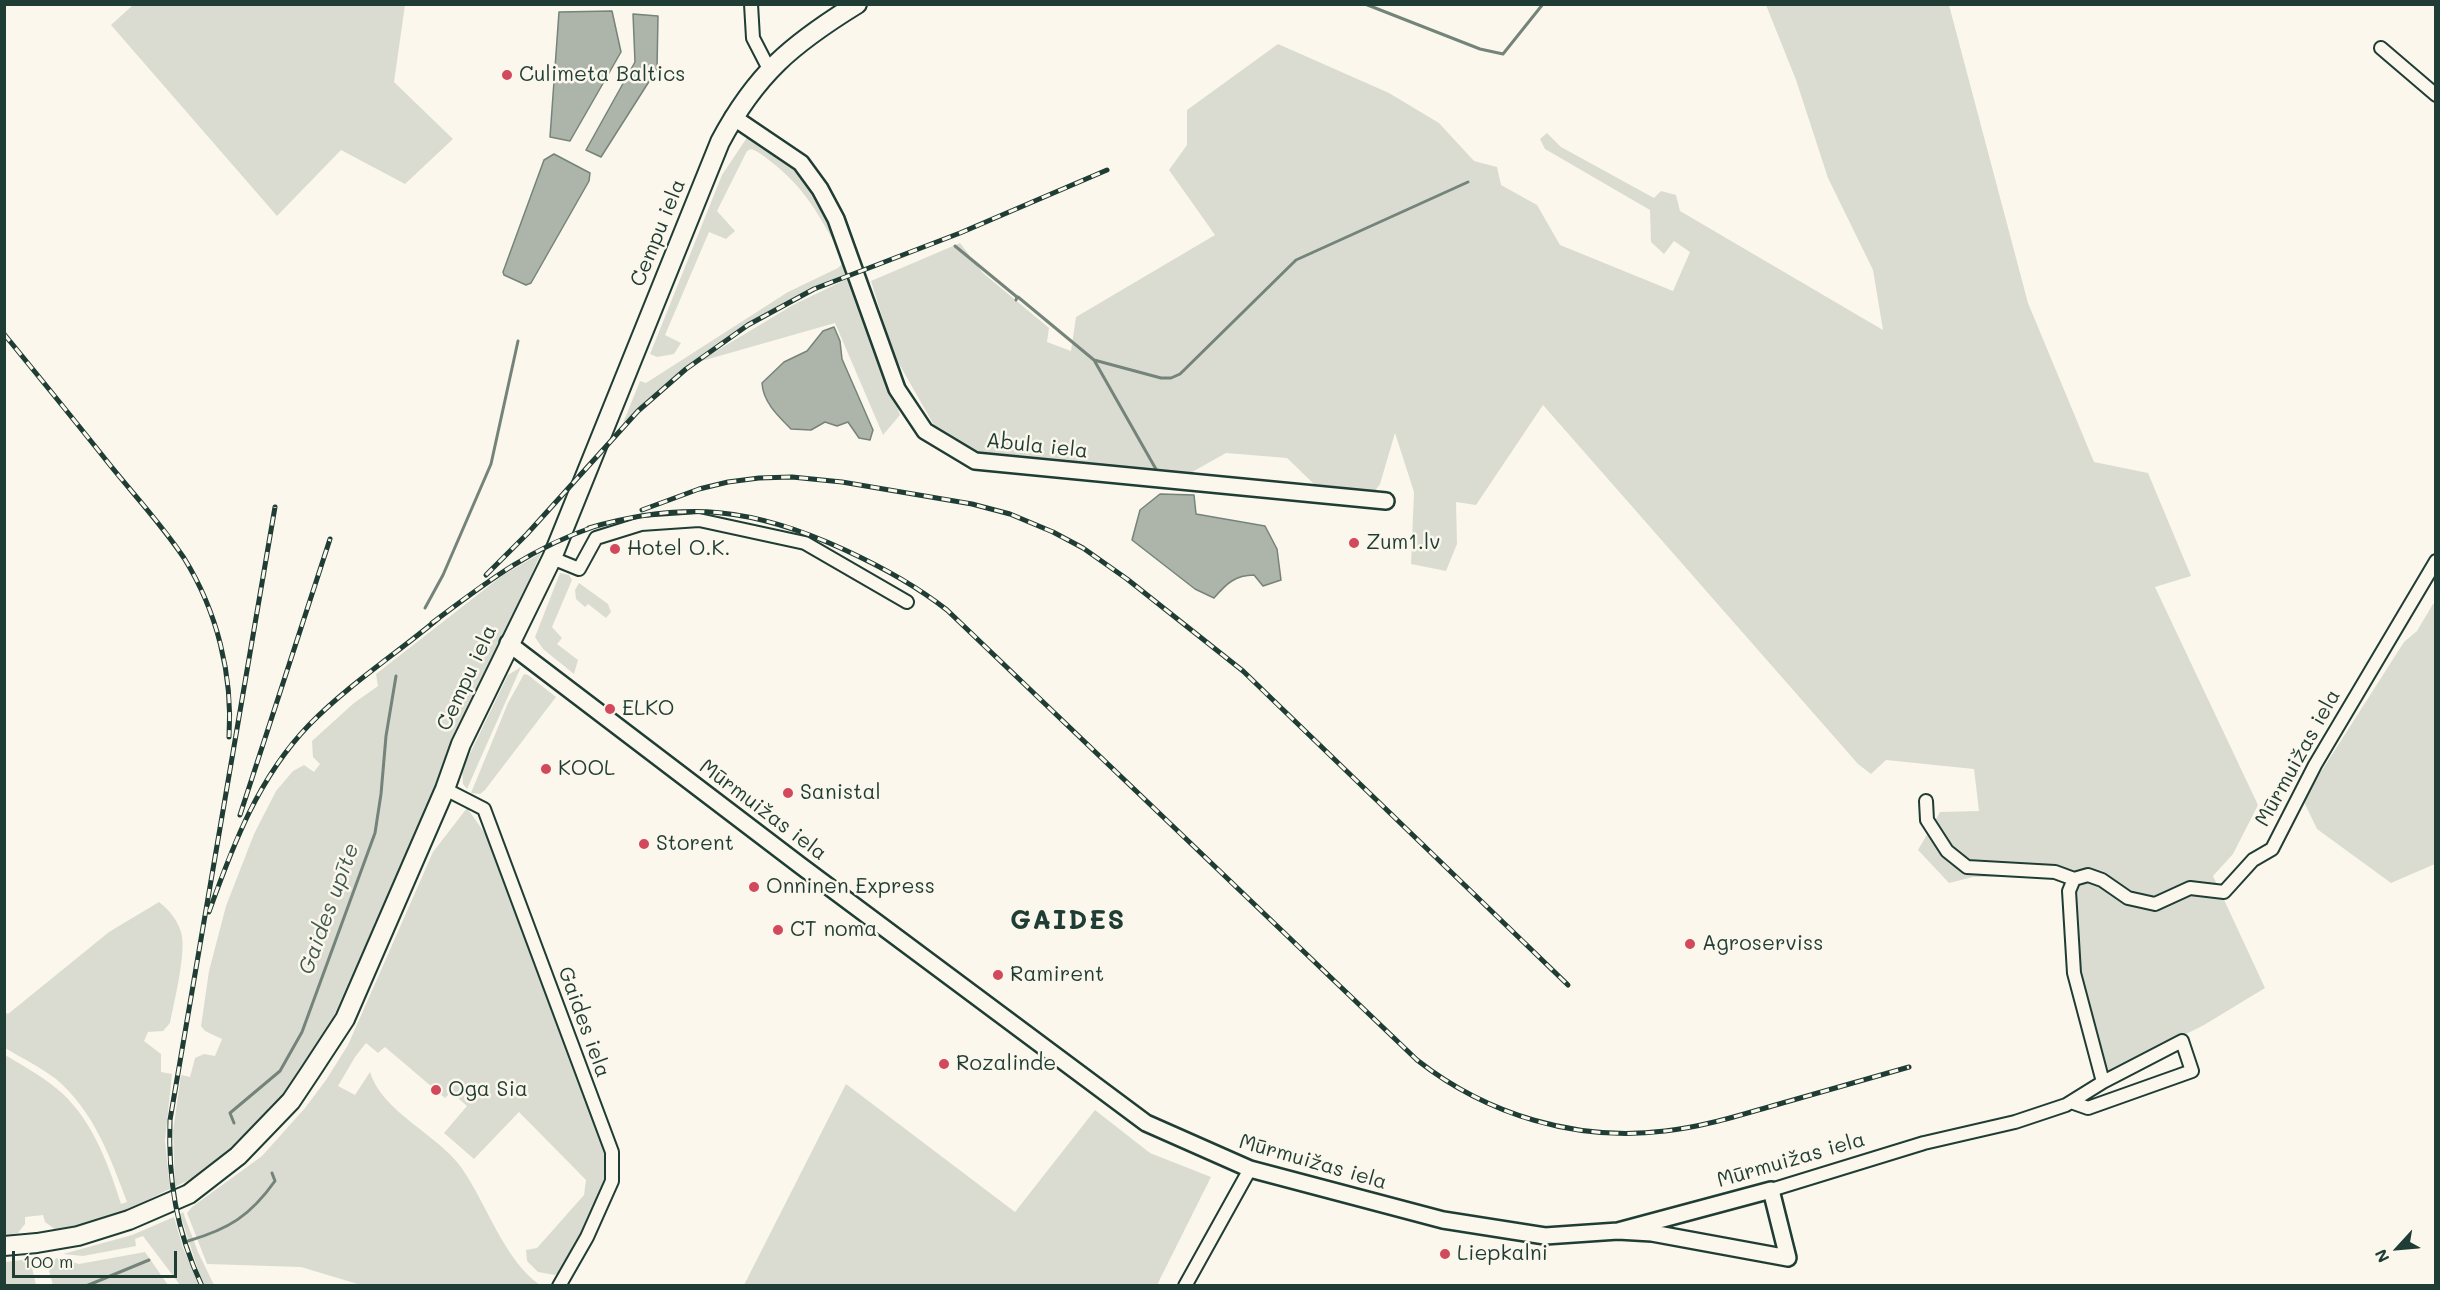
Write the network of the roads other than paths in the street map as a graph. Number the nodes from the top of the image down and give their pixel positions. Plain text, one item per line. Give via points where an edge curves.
1 (750, 4) edge
2 (857, 4) edge
3 (2381, 48) dead end
4 (770, 69) junction
5 (2436, 95) edge
6 (733, 117) junction
7 (1386, 501) dead end
8 (552, 558) junction
9 (2436, 561) edge
10 (907, 602) dead end
11 (508, 643) junction
12 (446, 789) junction
13 (1926, 801) dead end
14 (2074, 879) junction
15 (2103, 1082) junction
16 (2071, 1102) junction
17 (1250, 1169) junction
18 (1771, 1190) junction
19 (1618, 1231) junction
20 (4, 1246) edge
21 (559, 1286) edge
22 (1185, 1286) edge

1 - 4 street via 753,38
2 - 4 main road, Cempu iela via 815,30
3 - 5 street
4 - 6 main road, Cempu iela
6 - 7 street, Abula iela via 801,163 820,189 836,219 897,389 925,431 975,461
6 - 8 main road, Cempu iela via 707,172
8 - 10 street via 579,569 597,538 641,524 699,520 805,543
8 - 11 main road, Cempu iela
9 - 14 street, Mūrmuižas iela via 2315,765 2272,849 2253,860 2224,892 2190,888 2155,904 2128,898 2088,875
11 - 12 main road, Cempu iela via 461,744
11 - 17 street, Mūrmuižas iela via 1146,1123
12 - 20 main road, Cempu iela via 345,1019 291,1101 270,1124 211,1178 158,1209 78,1236
12 - 21 street, Gaides iela via 484,809 612,1152 612,1181
13 - 14 street, Mūrmuižas iela via 1927,820 1947,851 1967,867 2055,872
14 - 15 street via 2069,891 2074,973
15 - 16 street, Mūrmuižas iela
15 - 16 street, Mūrmuižas iela via 2182,1041 2192,1071 2088,1108
16 - 18 street, Mūrmuižas iela via 2015,1122 1924,1143
17 - 19 street, Mūrmuižas iela via 1443,1220 1545,1236
17 - 22 street
18 - 19 street, Mūrmuižas iela
18 - 19 street via 1788,1258 1652,1233

